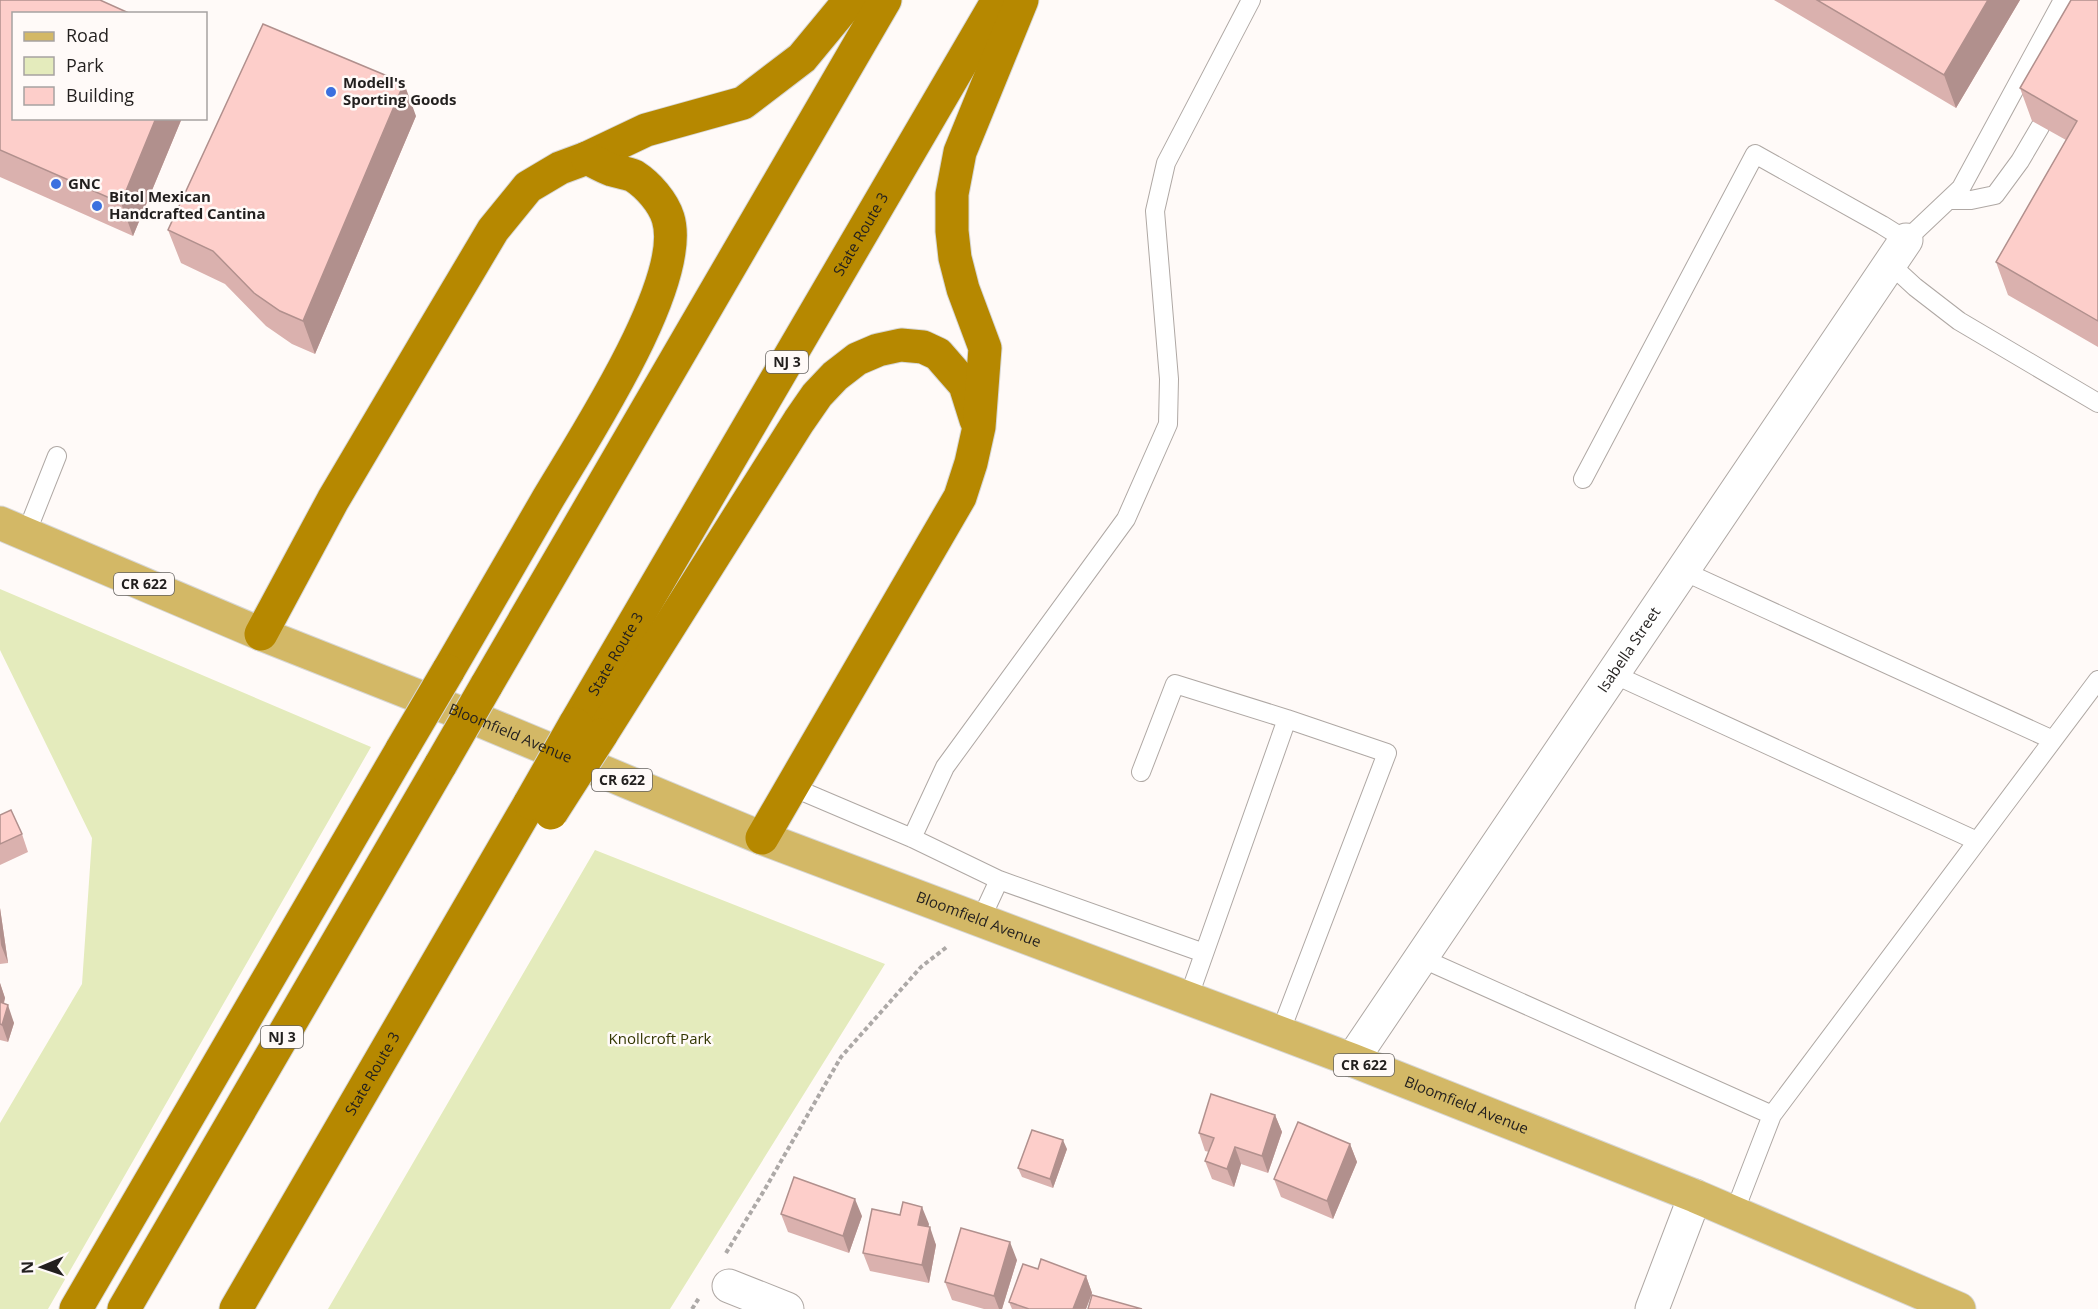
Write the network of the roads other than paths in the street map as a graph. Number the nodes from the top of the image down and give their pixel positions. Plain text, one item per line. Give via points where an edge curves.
1 (850, 0) edge
2 (885, 0) edge
3 (999, 0) edge
4 (1022, 0) edge
5 (1251, 0) edge
6 (2063, 0) edge
7 (2040, 127) edge
8 (587, 158) junction
9 (1949, 200) junction
10 (1898, 252) junction
11 (2098, 403) edge
12 (979, 427) junction
13 (57, 456) dead end
14 (1583, 479) dead end
15 (13, 529) edge
16 (1683, 571) junction
17 (261, 634) junction
18 (1613, 674) junction
19 (2098, 680) edge
20 (1287, 719) junction
21 (588, 730) junction
22 (2053, 740) junction
23 (1141, 772) dead end
24 (792, 787) junction
25 (762, 838) junction
26 (912, 838) junction
27 (1977, 841) junction
28 (999, 880) junction
29 (980, 921) junction
30 (1204, 953) junction
31 (1421, 958) junction
32 (1188, 999) junction
33 (1280, 1033) junction
34 (1352, 1060) junction
35 (1772, 1115) junction
36 (1695, 1196) junction
37 (1734, 1213) junction
38 (718, 1278) road end
39 (76, 1309) edge
40 (124, 1309) edge
41 (236, 1309) edge
42 (787, 1309) edge
43 (1652, 1309) edge
44 (1959, 1309) edge

1 - 8 highway via 802,58 743,103 646,130
2 - 40 highway, NJ 3, bridge
3 - 21 highway, State Route 3 / NJ 3
4 - 12 highway via 960,152 952,194 955,258 985,348
5 - 26 lane via 1166,163 1155,211 1169,379 1168,424 1126,519 945,767
6 - 9 lane via 1961,188
7 - 9 lane via 1995,195
8 - 17 highway via 528,187 493,230 333,500
8 - 39 highway, bridge via 633,176 653,193 668,219 668,257 642,334
9 - 10 lane
10 - 11 lane via 1915,287 1959,321
10 - 14 lane via 1882,225 1755,154
10 - 16 street, Isabella Street
12 - 21 highway via 964,385 938,354 922,347 901,345 878,350 857,359 835,376 817,395
12 - 24 highway via 960,497
13 - 15 lane
15 - 17 main road, Bloomfield Avenue / CR 622
16 - 18 street, Isabella Street
16 - 22 lane
17 - 25 main road, Bloomfield Avenue / CR 622
18 - 27 lane
18 - 31 street, Isabella Street
19 - 22 lane
20 - 23 lane via 1174,684
20 - 30 lane
20 - 33 lane via 1388,753
21 - 41 highway, State Route 3, bridge via 392,1041
22 - 27 lane
24 - 25 highway
24 - 26 lane
25 - 29 main road, Bloomfield Avenue / CR 622
26 - 28 lane
27 - 35 lane
28 - 29 lane
28 - 30 lane
29 - 32 main road, Bloomfield Avenue / CR 622
30 - 32 lane
31 - 34 street, Isabella Street
31 - 35 lane
32 - 33 main road, Bloomfield Avenue / CR 622
33 - 34 main road, Bloomfield Avenue / CR 622
34 - 36 main road, Bloomfield Avenue / CR 622
35 - 37 lane
36 - 37 main road, Bloomfield Avenue / CR 622
36 - 43 street
37 - 44 main road, Bloomfield Avenue / CR 622
38 - 42 street

